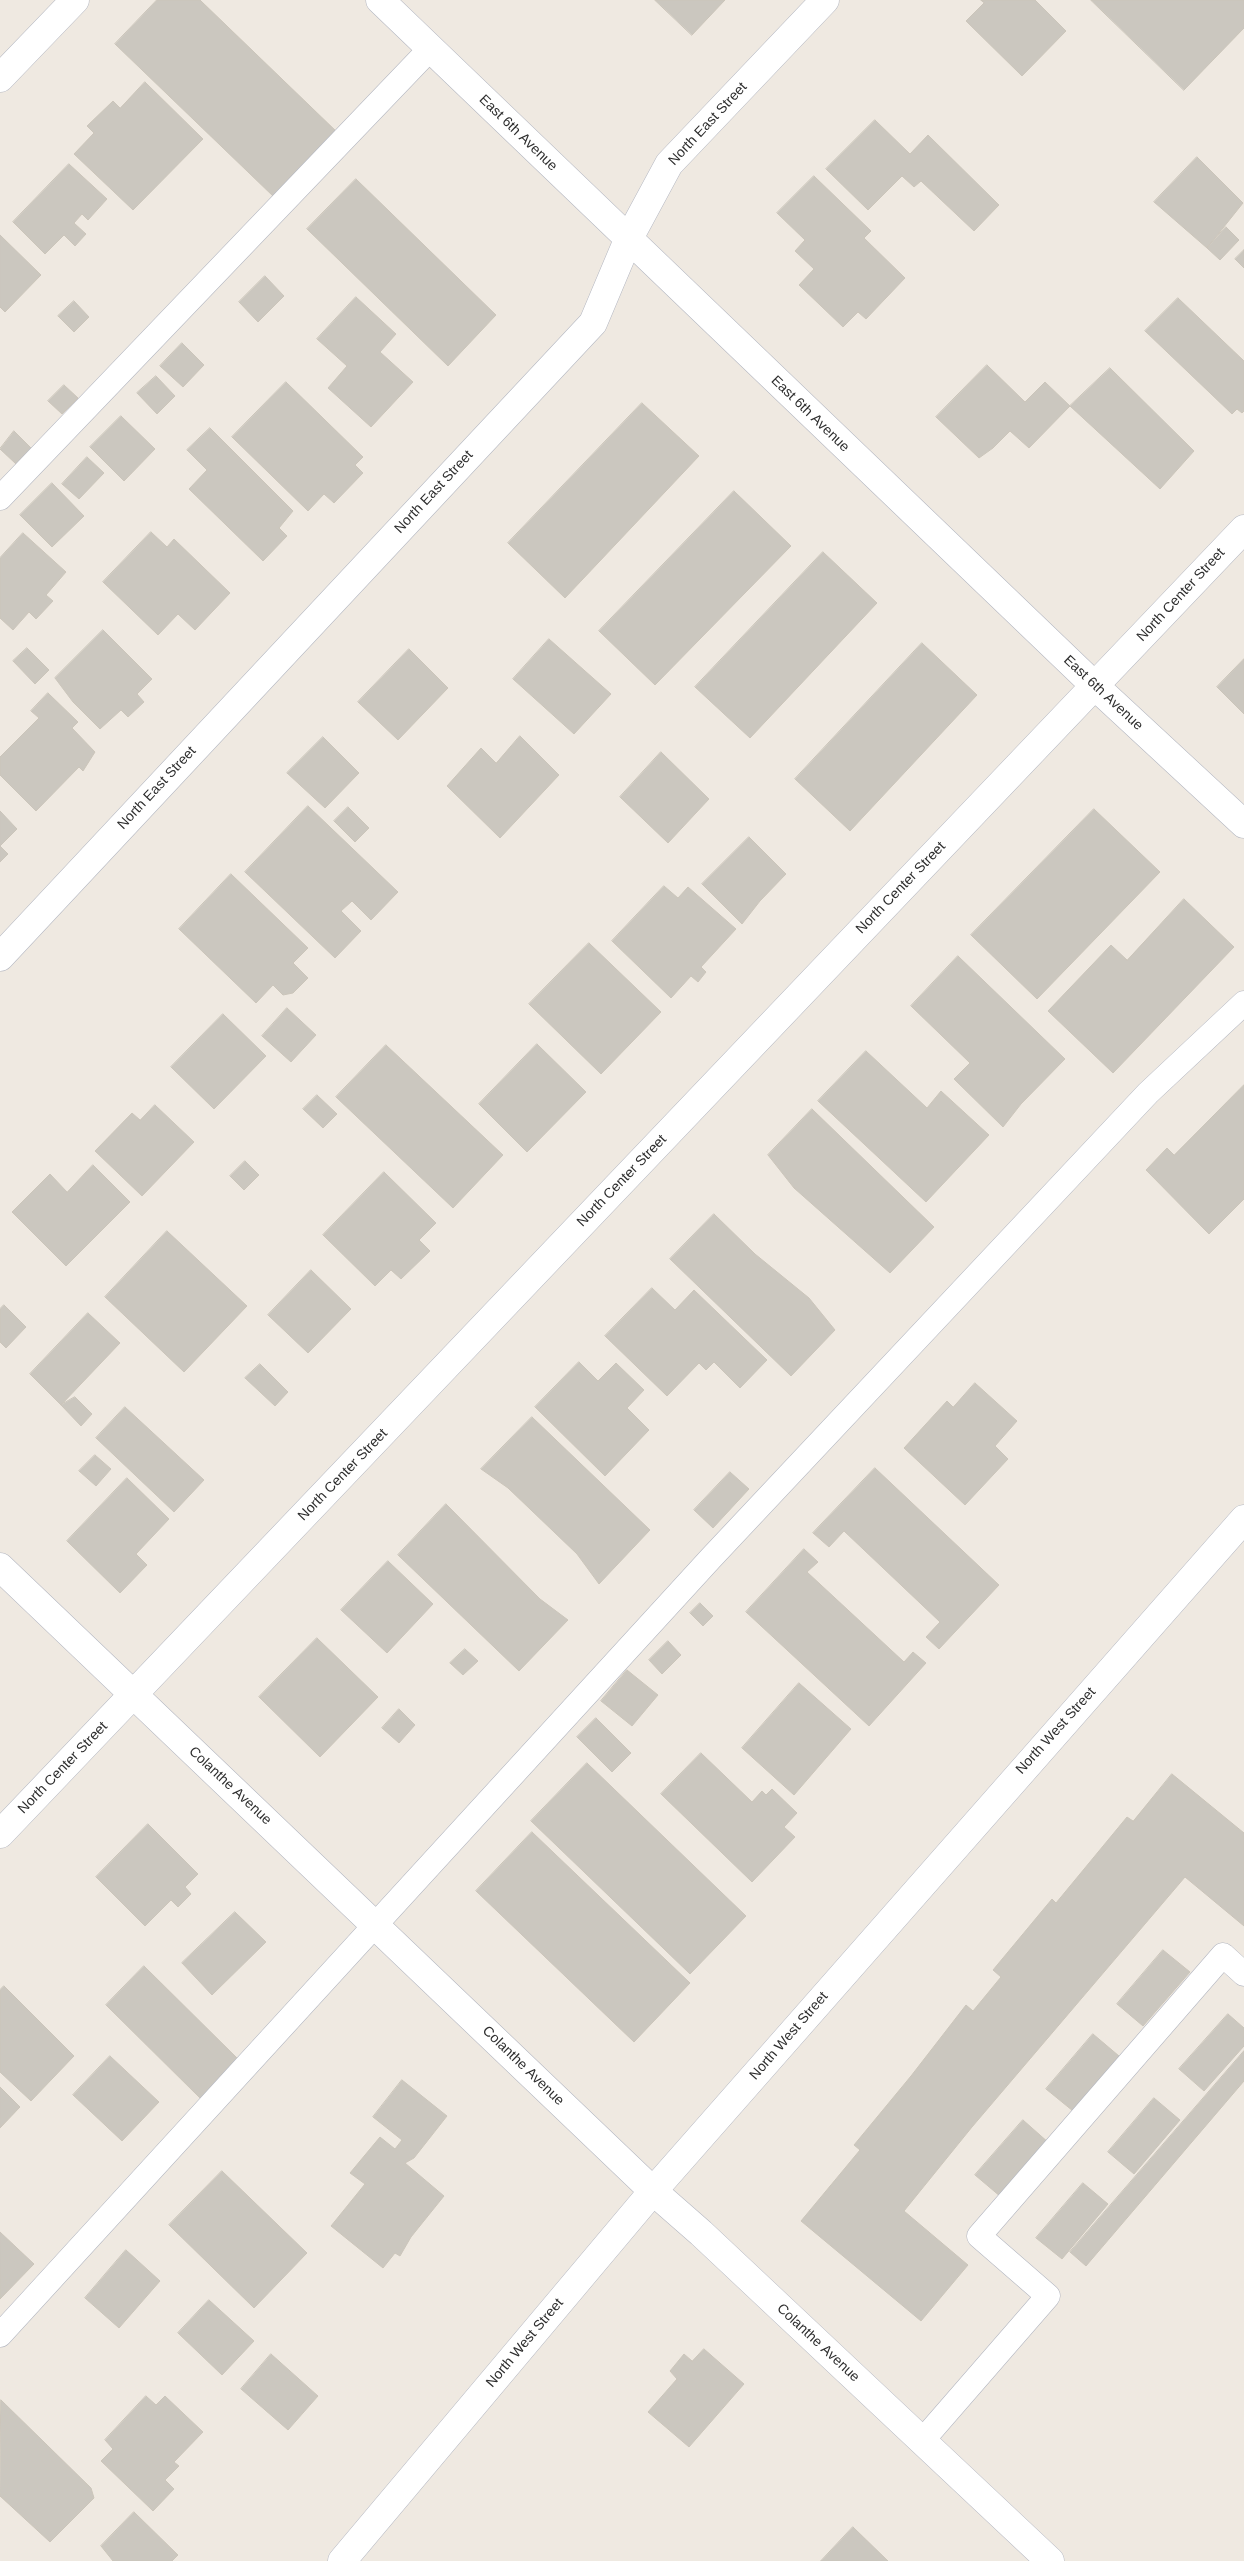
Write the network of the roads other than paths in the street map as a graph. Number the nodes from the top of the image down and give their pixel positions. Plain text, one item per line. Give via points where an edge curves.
1 (75, 0) edge
2 (380, 0) edge
3 (825, 0) edge
4 (430, 49) junction
5 (0, 78) edge
6 (628, 240) junction
7 (0, 498) edge
8 (1244, 529) edge
9 (1095, 686) junction
10 (1244, 824) edge
11 (0, 957) edge
12 (1244, 1003) edge
13 (1244, 1519) edge
14 (0, 1567) edge
15 (133, 1694) junction
16 (0, 1834) edge
17 (375, 1924) junction
18 (1244, 1974) edge
19 (653, 2190) junction
20 (0, 2335) edge
21 (922, 2441) junction
22 (342, 2561) edge
23 (1050, 2561) edge

1 - 5 street
2 - 4 street, East 6th Avenue
3 - 6 street, North East Street via 668,164
4 - 6 street, East 6th Avenue
4 - 7 lane
6 - 9 street, East 6th Avenue
6 - 11 street, North East Street via 593,323
8 - 9 street, North Center Street
9 - 10 street, East 6th Avenue
9 - 15 street, North Center Street
12 - 17 lane via 1122,1120 711,1558
13 - 19 street, North West Street
14 - 15 street, Colanthe Avenue
15 - 16 street, North Center Street
15 - 17 street, Colanthe Avenue
17 - 19 street, Colanthe Avenue
17 - 20 lane
18 - 21 lane via 1223,1956 979,2236 1048,2296
19 - 21 street, Colanthe Avenue
19 - 22 street, North West Street
21 - 23 street, Colanthe Avenue

